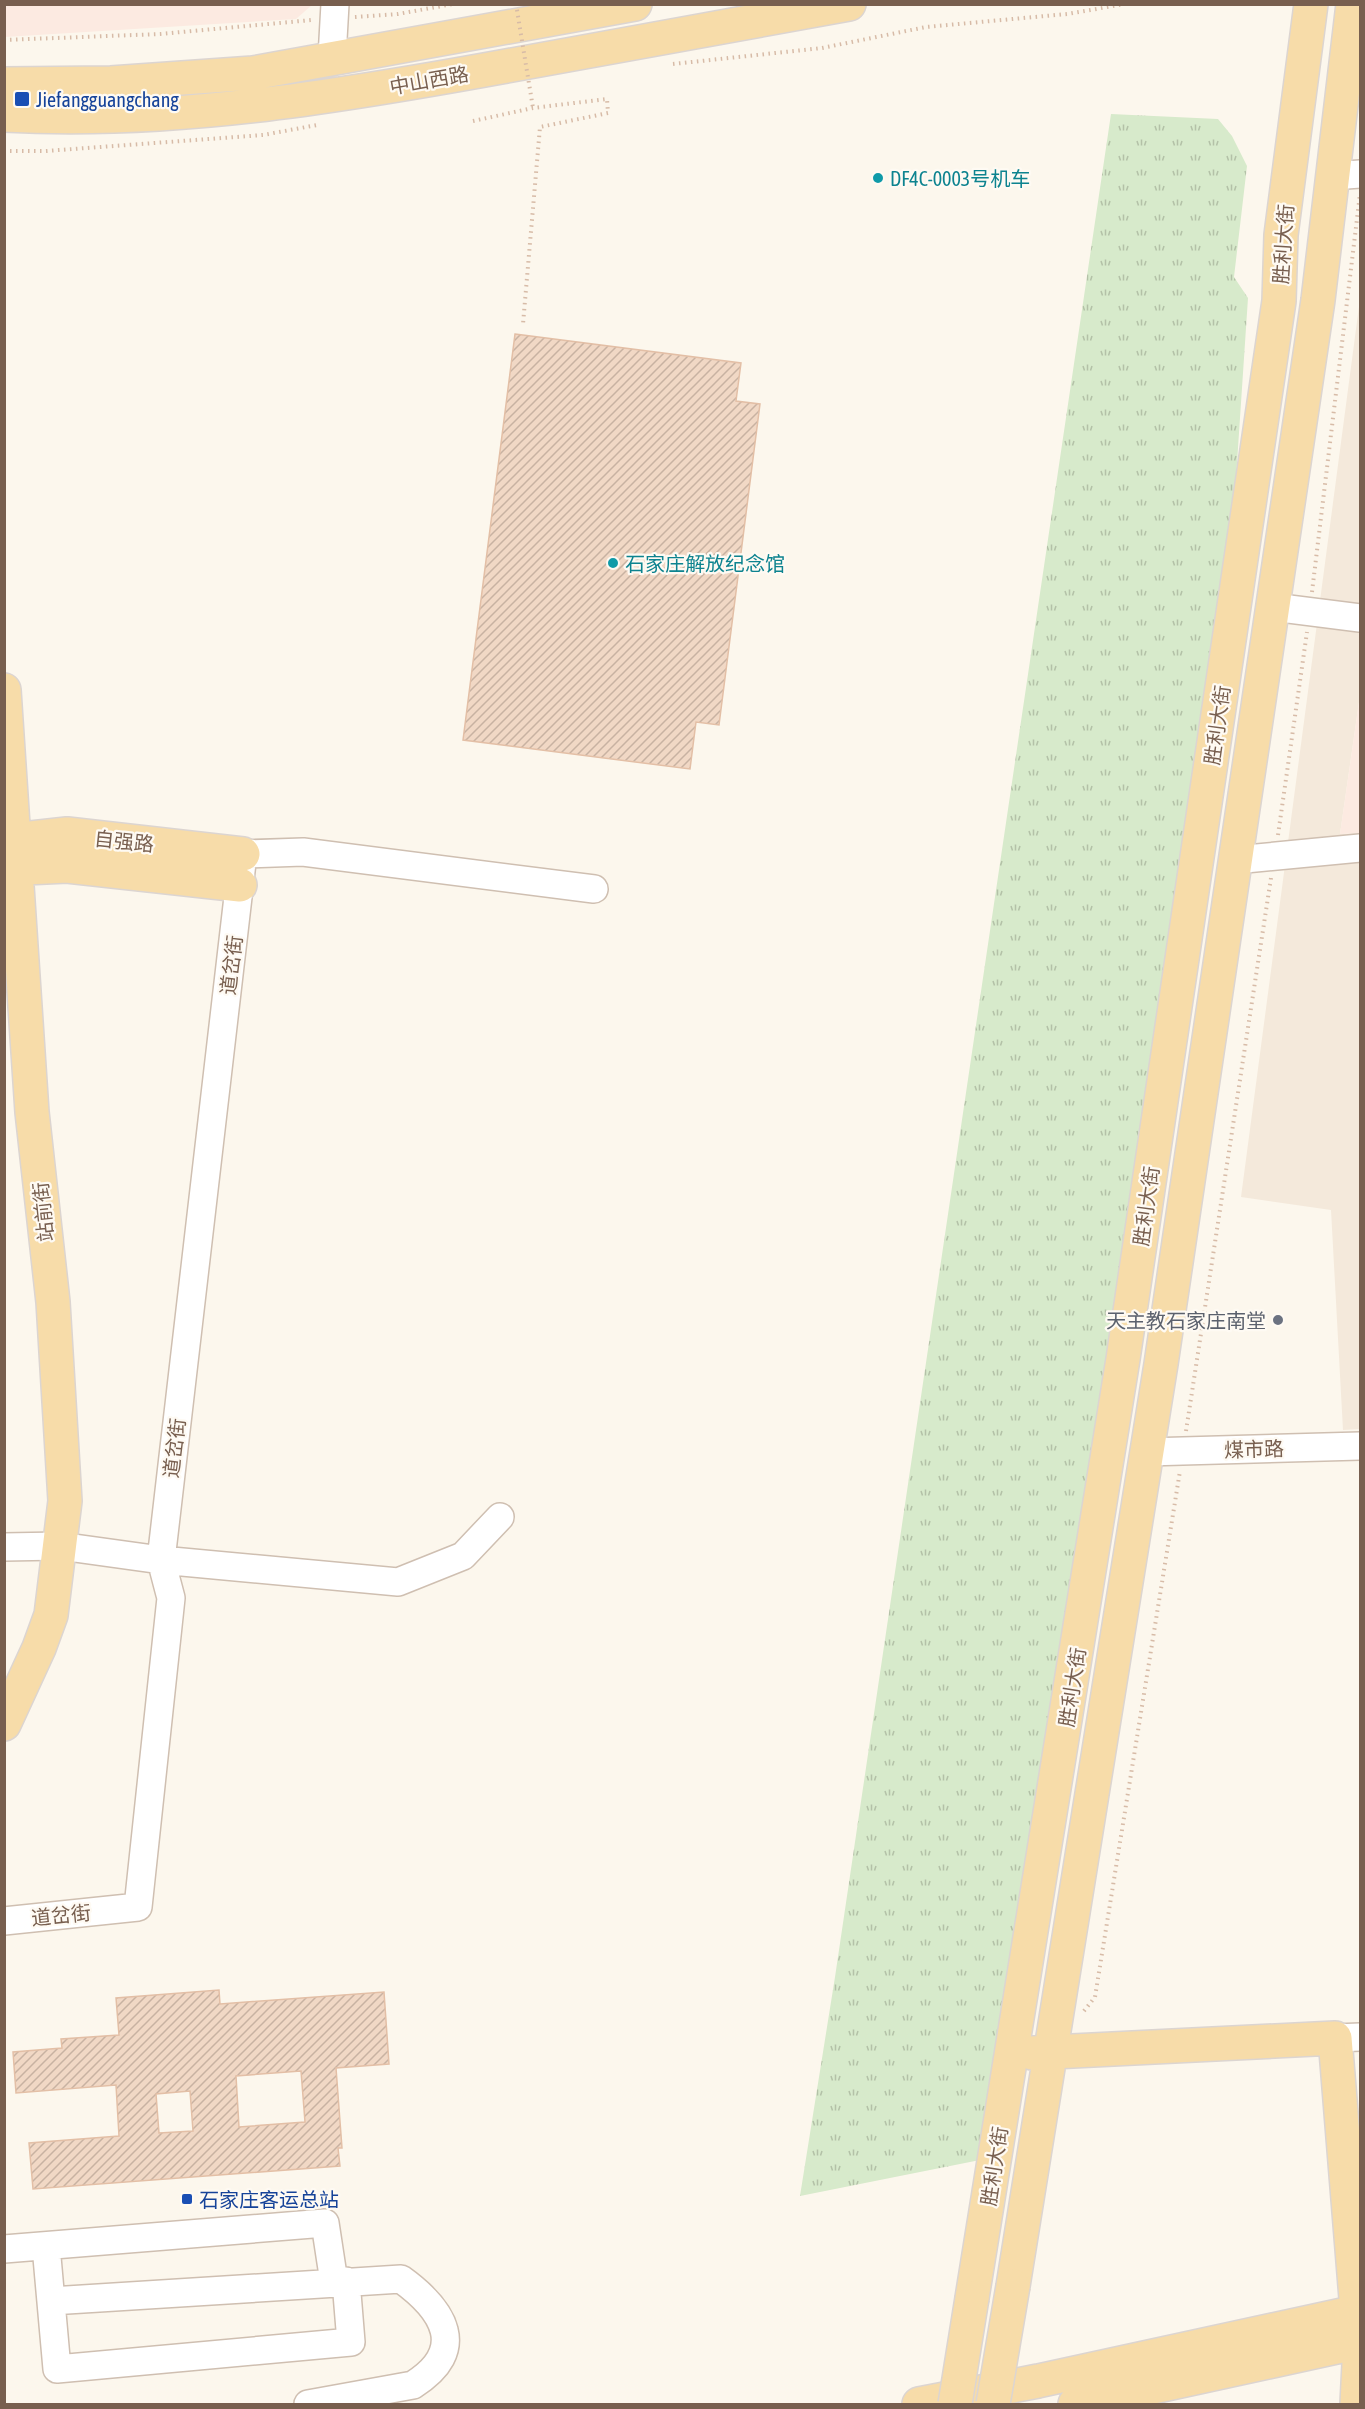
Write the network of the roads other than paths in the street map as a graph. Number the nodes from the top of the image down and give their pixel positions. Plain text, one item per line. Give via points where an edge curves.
1 (635, 4) edge
2 (849, 4) edge
3 (1311, 4) edge
4 (1353, 4) edge
5 (335, 11) edge
6 (332, 57) junction
7 (4, 84) edge
8 (4, 115) edge
9 (1346, 175) edge
10 (1273, 607) junction
11 (1360, 618) edge
12 (4, 690) edge
13 (1360, 849) edge
14 (10, 854) edge
15 (1235, 860) junction
16 (242, 870) junction
17 (594, 889) dead end
18 (4, 1035) edge
19 (1360, 1446) edge
20 (1147, 1452) junction
21 (500, 1517) dead end
22 (50, 1546) junction
23 (4, 1547) edge
24 (161, 1560) junction
25 (4, 1676) edge
26 (4, 1724) edge
27 (4, 1921) edge
28 (1348, 2038) edge
29 (1052, 2052) junction
30 (1013, 2054) junction
31 (46, 2246) junction
32 (4, 2250) edge
33 (340, 2281) junction
34 (51, 2301) junction
35 (1359, 2327) edge
36 (308, 2404) edge
37 (919, 2404) edge
38 (955, 2404) edge
39 (993, 2404) edge
40 (1075, 2404) edge
41 (1358, 2404) edge

1 - 6 main road, 中山西路
2 - 8 main road, 中山西路 via 335,97 218,111 76,119
3 - 30 main road, 胜利大街 via 1281,234 1277,313 1123,1359
4 - 9 main road, 胜利大街
5 - 6 street
6 - 7 main road, 中山西路 via 253,73 111,83
9 - 10 main road, 胜利大街 via 1318,300
10 - 11 street
10 - 15 main road, 胜利大街
12 - 14 main road, 站前街
13 - 15 street
14 - 16 main road, 自强路 via 68,866
14 - 22 main road, 站前街 via 53,1302 65,1501
15 - 20 main road, 胜利大街
16 - 17 street via 303,852
16 - 24 street, 道岔街
18 - 22 main road, 站前街 via 34,1304
19 - 20 street, 煤市路
20 - 29 main road, 胜利大街
21 - 24 street via 463,1556 398,1582
22 - 23 street
22 - 24 street
22 - 25 main road, 站前街 via 32,1610
22 - 26 main road, 站前街 via 51,1614
24 - 27 street, 道岔街 via 171,1598 138,1907
28 - 29 main road
28 - 35 main road
29 - 30 main road
29 - 39 main road, 胜利大街, bridge
30 - 38 main road, 胜利大街, bridge
31 - 32 street
31 - 33 street via 326,2223
31 - 34 street
33 - 34 street
33 - 34 street via 351,2342 57,2369
33 - 36 street via 401,2279 439,2313 444,2346 439,2363 413,2385
35 - 37 main road
35 - 40 main road
35 - 41 main road

